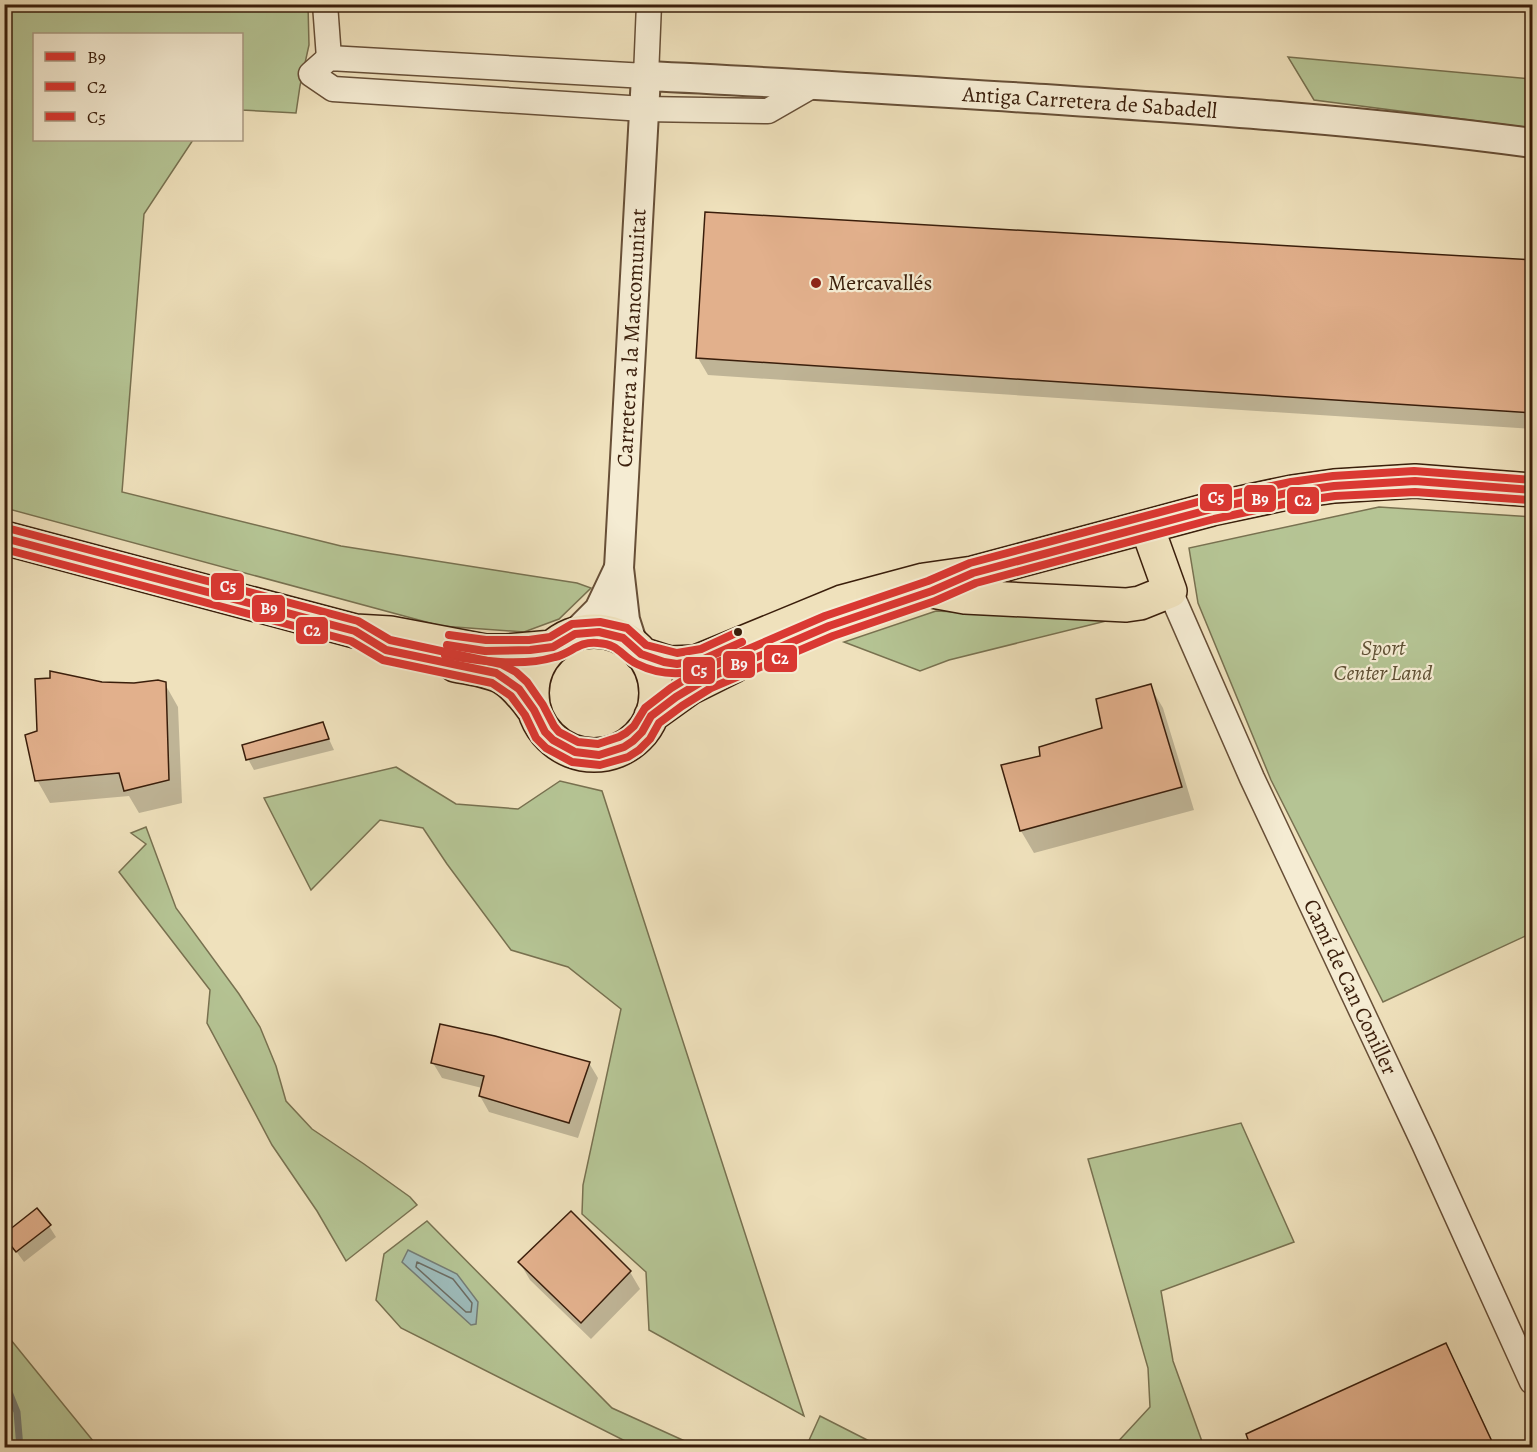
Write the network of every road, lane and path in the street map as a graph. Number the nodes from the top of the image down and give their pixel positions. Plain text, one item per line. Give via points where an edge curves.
1 (326, 4) edge
2 (649, 4) edge
3 (329, 58) junction
4 (646, 76) junction
5 (815, 84) junction
6 (644, 109) junction
7 (1533, 143) edge
8 (1533, 490) edge
9 (1147, 527) junction
10 (4, 538) edge
11 (619, 568) junction
12 (973, 573) junction
13 (932, 591) junction
14 (1170, 591) junction
15 (355, 631) junction
16 (564, 640) junction
17 (637, 649) junction
18 (534, 710) junction
19 (651, 716) junction
20 (1533, 1382) edge

1 - 3 street
2 - 4 street, Carretera a la Mancomunitat
3 - 4 street
3 - 6 street via 311,74 333,89
4 - 5 street, Antiga Carretera de Sabadell
4 - 6 street, Carretera a la Mancomunitat
5 - 6 street via 768,111
5 - 7 street, Antiga Carretera de Sabadell via 1317,118
6 - 11 street, Carretera a la Mancomunitat
8 - 9 main road via 1415,482 1334,486 1212,509
9 - 12 main road
9 - 14 main road
10 - 15 main road
11 - 16 street, Carretera a la Mancomunitat via 599,610
11 - 17 street, Carretera a la Mancomunitat via 625,621
12 - 13 main road
12 - 17 main road via 924,580 842,602 696,662 669,663
13 - 14 main road via 965,597 1126,604 1140,603
13 - 19 main road via 838,622 739,664 690,688
14 - 20 street, Camí de Can Coniller via 1252,778
15 - 16 main road via 390,633 486,651
15 - 18 main road via 386,650 504,676
16 - 17 main road via 599,632 617,636
16 - 18 main road via 538,666
17 - 19 main road via 653,675 655,698
18 - 19 main road via 553,740 587,755 624,747 642,732

